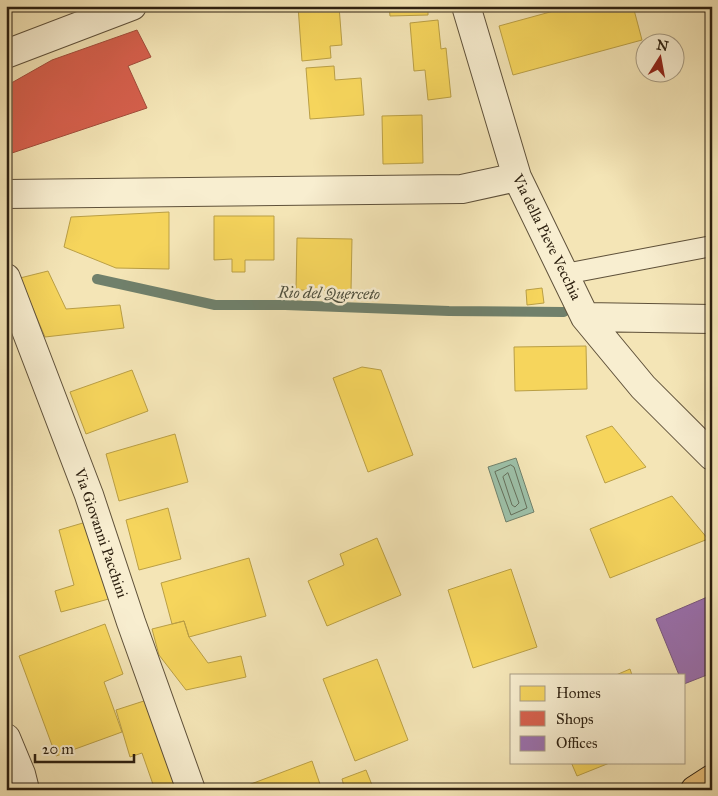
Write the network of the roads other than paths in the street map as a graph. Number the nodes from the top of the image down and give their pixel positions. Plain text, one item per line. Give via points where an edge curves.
1 (132, 6) edge
2 (466, 6) edge
3 (6, 54) edge
4 (517, 177) junction
5 (6, 194) edge
6 (712, 246) edge
7 (565, 274) junction
8 (6, 278) edge
9 (585, 317) junction
10 (712, 319) edge
11 (712, 456) edge
12 (6, 738) edge
13 (712, 779) edge
14 (25, 790) edge
15 (191, 790) edge
16 (695, 790) edge

1 - 3 street
2 - 4 street, Via della Pieve Vecchia
4 - 5 street via 462,190
4 - 7 street, Via della Pieve Vecchia
6 - 7 lane
7 - 9 street, Via della Pieve Vecchia
8 - 15 street, Via Giovanni Pacchini via 89,495
9 - 10 street, Via della Pieve Vecchia
9 - 11 street via 643,388
12 - 14 street
13 - 16 main road

